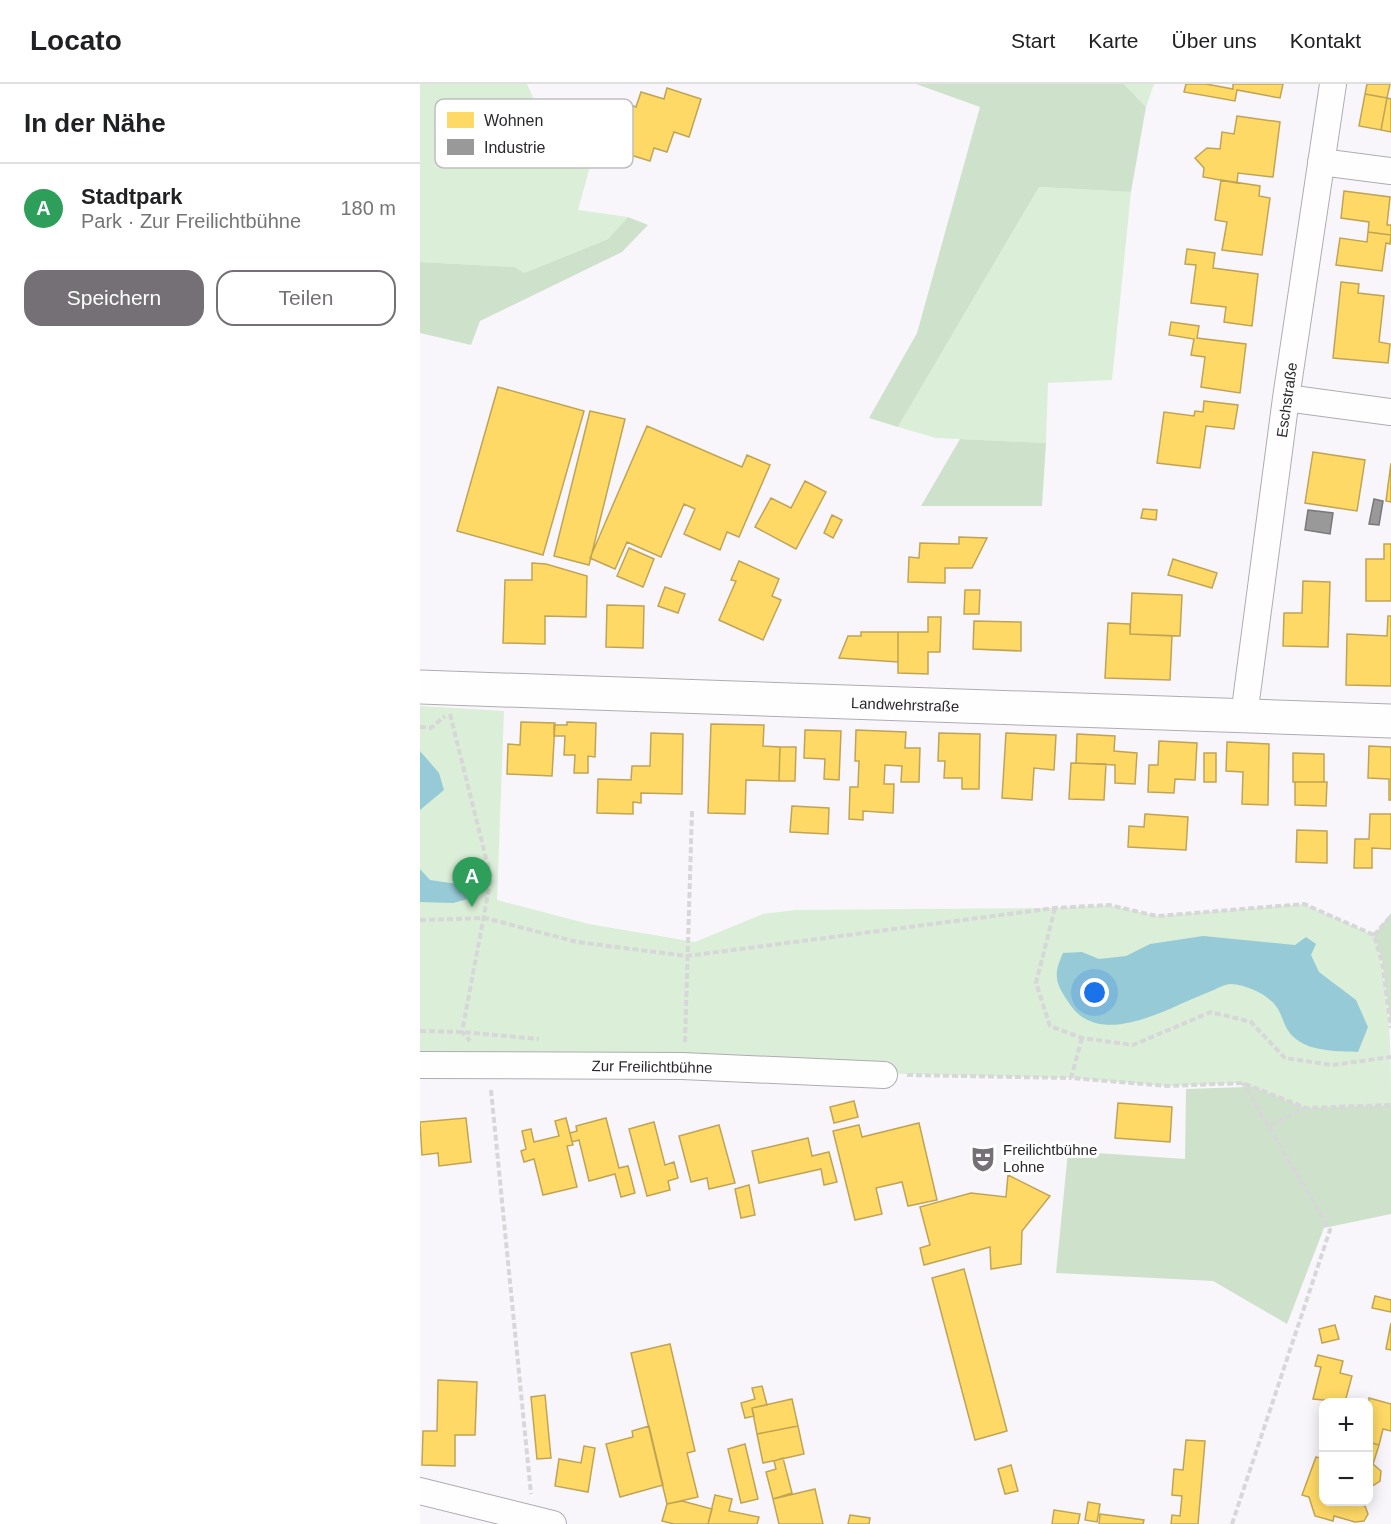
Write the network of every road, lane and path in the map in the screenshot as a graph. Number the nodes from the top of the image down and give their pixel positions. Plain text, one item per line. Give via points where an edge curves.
1 (1333, 84) edge
2 (1321, 162) junction
3 (1391, 171) edge
4 (1287, 398) junction
5 (1391, 412) edge
6 (438, 696) edge
7 (1244, 716) junction
8 (1391, 721) edge
9 (420, 727) edge
10 (692, 812) dead end
11 (1055, 908) junction
12 (1391, 916) edge
13 (484, 918) junction
14 (420, 920) edge
15 (1374, 935) junction
16 (687, 956) junction
17 (1391, 1028) edge
18 (1082, 1038) junction
19 (685, 1042) dead end
20 (1391, 1057) edge
21 (420, 1065) edge
22 (489, 1065) junction
23 (884, 1075) joint
24 (1071, 1078) junction
25 (1243, 1083) junction
26 (1391, 1105) edge
27 (1306, 1108) junction
28 (1270, 1126) junction
29 (420, 1491) edge
30 (543, 1522) edge
31 (1232, 1524) edge

1 - 2 street, Eschstraße
2 - 3 street
2 - 4 street, Eschstraße
4 - 5 street
4 - 7 street, Eschstraße
6 - 7 street, Landwehrstraße
6 - 9 path via 431,728
6 - 13 path via 490,878
7 - 8 street, Landwehrstraße
10 - 16 path
11 - 15 path via 1109,905 1157,916 1304,904
11 - 16 path
11 - 18 path via 1036,983 1050,1026
12 - 15 path
13 - 14 path
13 - 16 path via 577,942
13 - 22 path via 462,1032
15 - 17 path via 1382,962
16 - 19 path
18 - 20 path via 1132,1045 1211,1012 1251,1022 1285,1058 1332,1065
18 - 24 path
21 - 22 street, Zur Freilichtbühne
22 - 23 street, Zur Freilichtbühne via 682,1066
22 - 30 path
23 - 24 path
24 - 25 path via 1168,1086
25 - 27 path
25 - 28 path
26 - 27 path
27 - 28 path
28 - 31 path via 1330,1230
29 - 30 street

